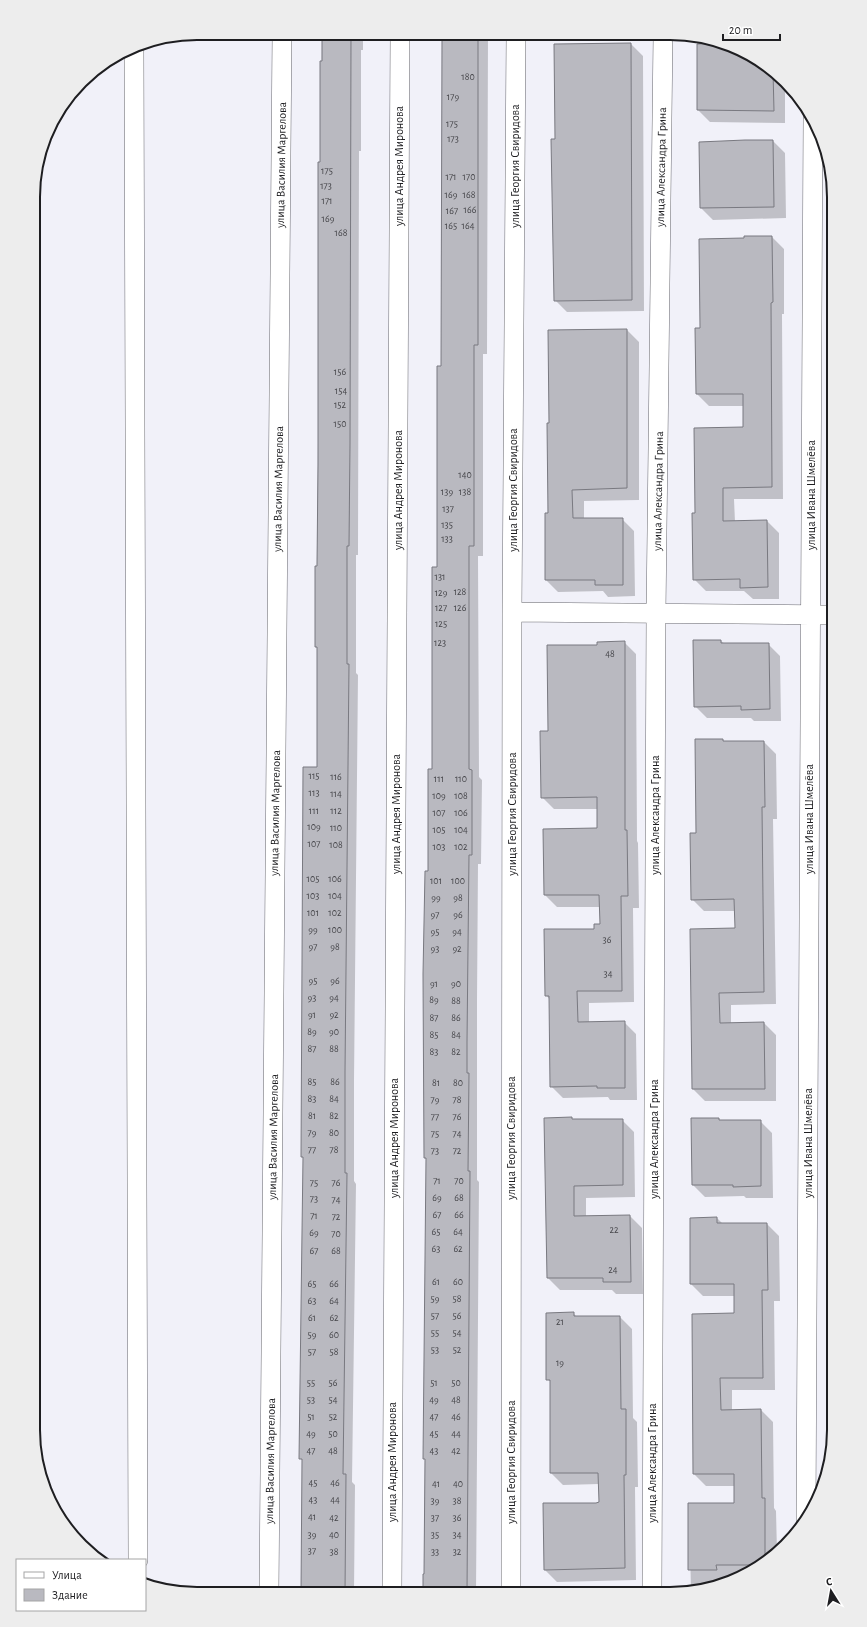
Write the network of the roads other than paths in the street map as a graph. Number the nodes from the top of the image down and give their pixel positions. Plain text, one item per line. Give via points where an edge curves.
1 (282, 40) edge
2 (400, 40) edge
3 (516, 40) edge
4 (663, 40) edge
5 (134, 53) edge
6 (813, 132) edge
7 (512, 612) junction
8 (656, 613) junction
9 (810, 615) junction
10 (827, 615) edge
11 (806, 1508) edge
12 (138, 1559) edge
13 (269, 1587) edge
14 (392, 1587) edge
15 (511, 1587) edge
16 (652, 1587) edge

1 - 13 street, улица Василия Маргелова
2 - 14 street, улица Андрея Миронова
3 - 7 street, улица Георгия Свиридова
4 - 8 street, улица Александра Грина
5 - 12 street
6 - 9 street, улица Ивана Шмелёва
7 - 8 street
7 - 15 street, улица Георгия Свиридова
8 - 9 street
8 - 16 street, улица Александра Грина
9 - 10 street
9 - 11 street, улица Ивана Шмелёва

